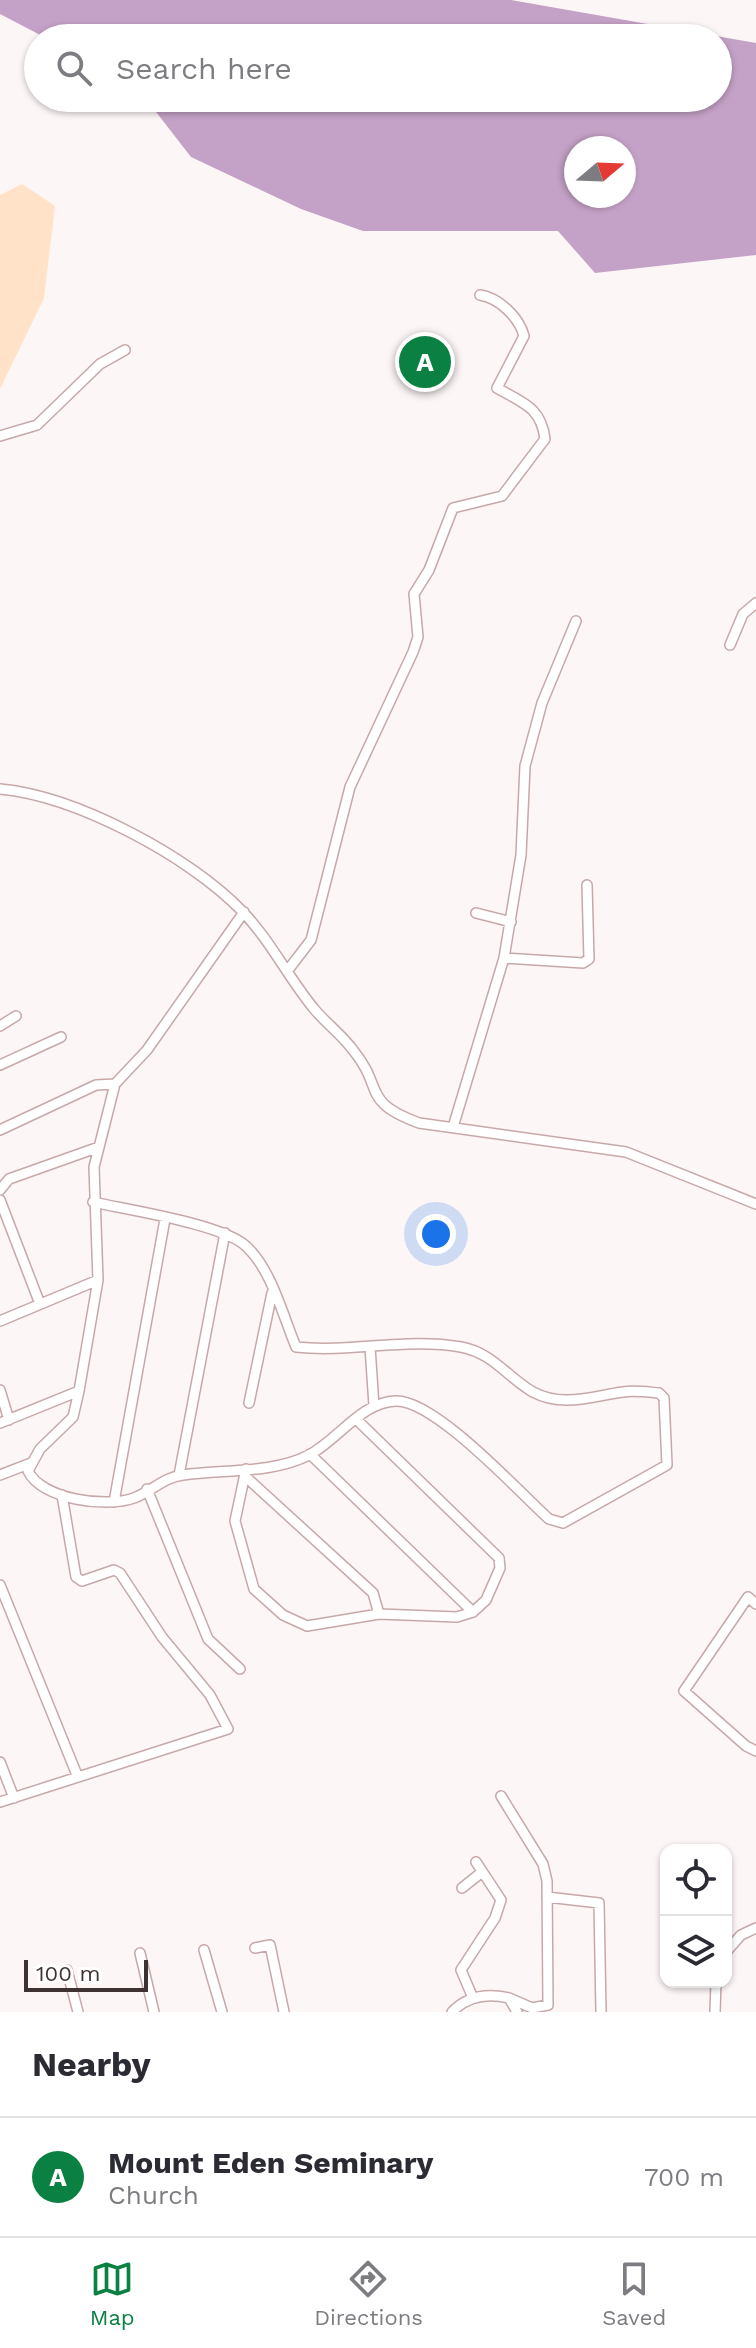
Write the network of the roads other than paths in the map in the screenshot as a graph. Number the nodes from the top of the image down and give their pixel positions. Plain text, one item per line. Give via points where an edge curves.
1 (480, 295) dead end
2 (125, 350) dead end
3 (0, 436) edge
4 (756, 603) edge
5 (576, 621) dead end
6 (730, 645) dead end
7 (0, 789) edge
8 (587, 885) dead end
9 (244, 912) junction
10 (476, 913) dead end
11 (511, 922) junction
12 (504, 958) junction
13 (288, 970) junction
14 (16, 1016) dead end
15 (0, 1026) edge
16 (61, 1037) dead end
17 (0, 1065) edge
18 (115, 1084) junction
19 (453, 1127) junction
20 (0, 1130) edge
21 (99, 1147) junction
22 (0, 1190) edge
23 (0, 1200) edge
24 (93, 1202) junction
25 (756, 1204) edge
26 (165, 1219) junction
27 (225, 1233) junction
28 (98, 1280) junction
29 (273, 1292) junction
30 (40, 1304) junction
31 (0, 1321) edge
32 (370, 1347) junction
33 (0, 1390) edge
34 (79, 1391) junction
35 (249, 1403) dead end
36 (374, 1406) junction
37 (356, 1419) junction
38 (5, 1422) edge
39 (310, 1454) junction
40 (31, 1463) junction
41 (246, 1474) junction
42 (0, 1475) edge
43 (179, 1475) junction
44 (147, 1489) junction
45 (62, 1495) junction
46 (114, 1502) junction
47 (0, 1585) edge
48 (756, 1604) edge
49 (473, 1612) junction
50 (379, 1614) junction
51 (240, 1669) dead end
52 (756, 1751) edge
53 (0, 1762) edge
54 (77, 1775) junction
55 (501, 1796) dead end
56 (14, 1798) junction
57 (0, 1802) edge
58 (476, 1862) dead end
59 (482, 1872) junction
60 (462, 1888) dead end
61 (547, 1897) junction
62 (756, 1928) edge
63 (732, 1945) edge
64 (255, 1948) dead end
65 (204, 1950) dead end
66 (140, 1953) dead end
67 (67, 1970) dead end
68 (716, 1988) edge
69 (473, 1998) junction
70 (509, 1998) junction
71 (78, 2012) edge
72 (154, 2012) edge
73 (222, 2012) edge
74 (284, 2012) edge
75 (452, 2012) edge
76 (517, 2012) edge
77 (601, 2012) edge
78 (715, 2012) edge

1 - 13 street via 494,297 522,327 524,336 497,388 533,409 543,420 545,439 502,496 453,508 414,594 418,637 413,652 350,787 311,940
2 - 3 street via 100,364 37,425
4 - 6 street via 743,614
5 - 11 street via 542,703 525,766
7 - 9 street via 30,792 124,830 171,856
8 - 12 street via 589,959 583,963
9 - 13 street
9 - 18 street via 147,1050
10 - 11 street
11 - 12 street
12 - 19 street
13 - 19 street via 314,1009 355,1051 378,1100 390,1112
14 - 15 street
16 - 17 street
18 - 20 street via 96,1085
18 - 21 street
19 - 25 street via 626,1152
21 - 22 street via 9,1179
21 - 24 street
23 - 30 street
24 - 26 street
24 - 28 street
26 - 27 street
26 - 46 street
27 - 29 street via 247,1246
27 - 43 street
28 - 30 street
28 - 34 street
29 - 32 street via 296,1347
29 - 35 street
30 - 31 street
32 - 36 street
32 - 36 street via 463,1347 500,1364 533,1392 564,1401 625,1391 659,1393 664,1398 667,1465 563,1523 549,1519 435,1414 399,1401
33 - 38 street
34 - 38 street
34 - 40 street via 73,1417
36 - 37 street
37 - 39 street
37 - 49 street via 499,1558 486,1600
39 - 41 street
39 - 49 street
40 - 42 street
40 - 45 street via 32,1477
41 - 43 street
41 - 50 street via 373,1593
41 - 50 street via 235,1521 254,1589 283,1615 307,1626
43 - 44 street
44 - 46 street via 136,1498
44 - 51 street via 208,1639
45 - 46 street
45 - 54 street via 76,1577 82,1581 114,1570 120,1573 210,1695 228,1729
47 - 54 street
48 - 52 street via 748,1597 684,1691
49 - 50 street via 457,1617
53 - 56 street
54 - 56 street
55 - 61 street via 543,1864
56 - 57 street
58 - 59 street
59 - 60 street
59 - 69 street via 501,1900 461,1970
61 - 70 street via 548,2005 532,2008
61 - 77 street via 599,1903
62 - 63 street
64 - 74 street via 270,1945
65 - 73 street
66 - 72 street
67 - 71 street
68 - 78 street
69 - 70 street via 491,1993
69 - 75 street
70 - 76 street

